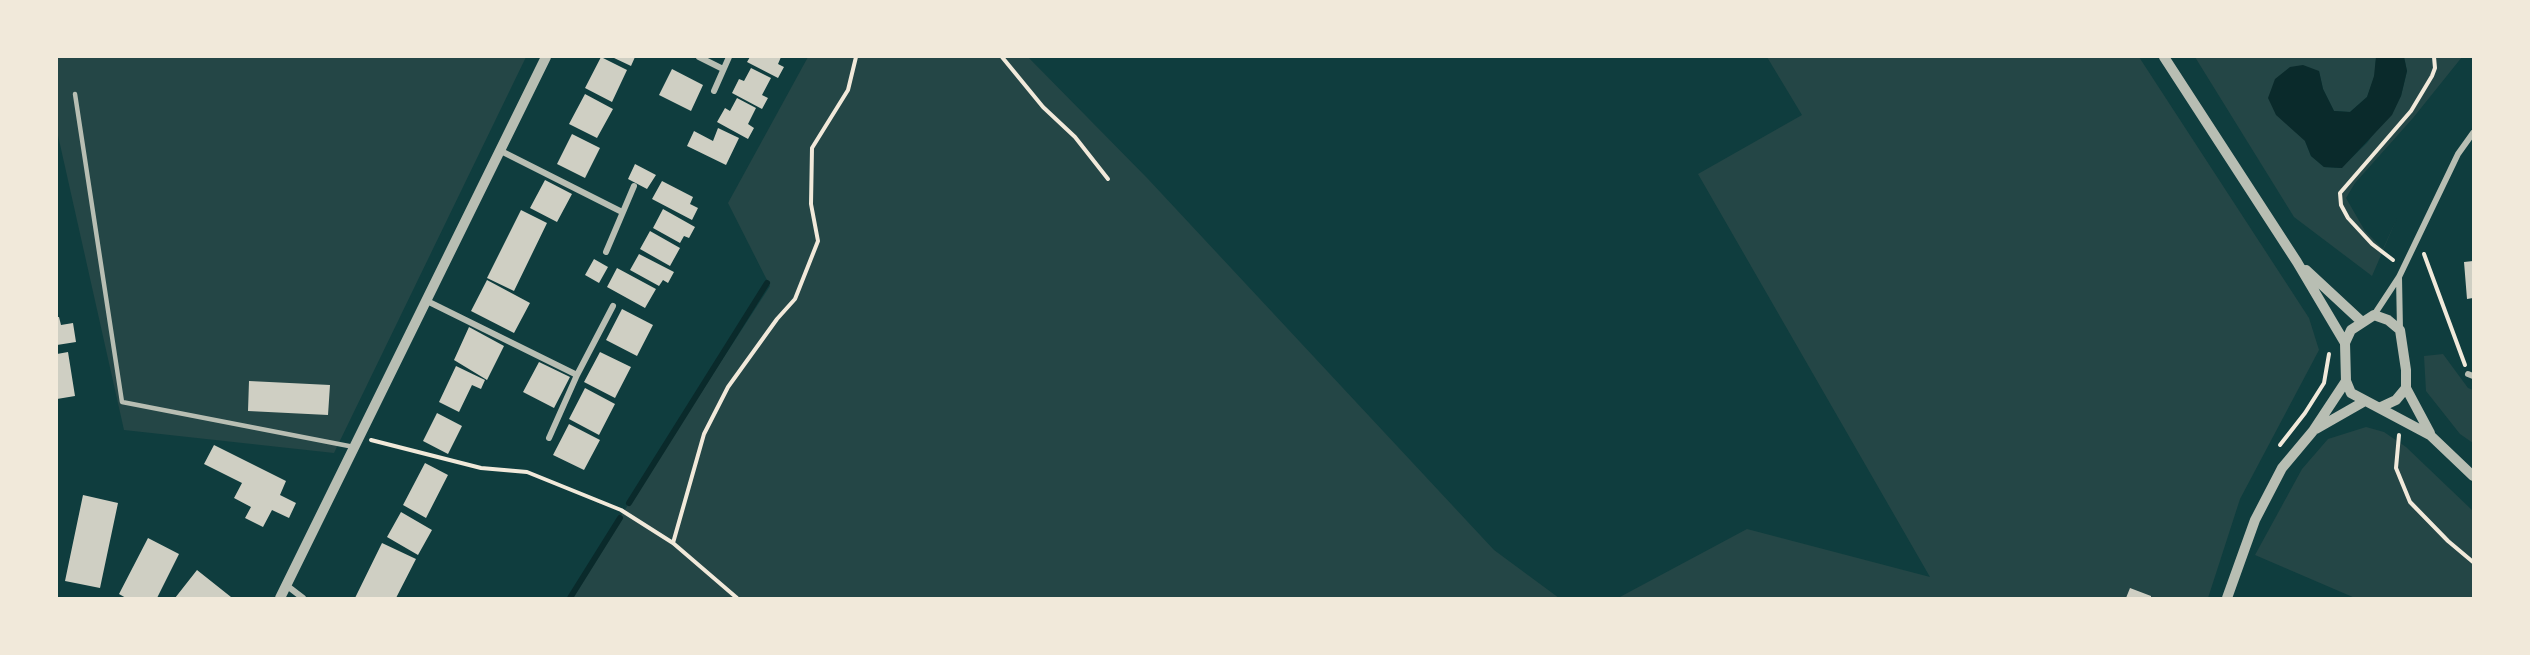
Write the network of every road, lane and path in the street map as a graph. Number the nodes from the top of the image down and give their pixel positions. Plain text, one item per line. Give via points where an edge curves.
1 (546, 57) edge
2 (699, 57) edge
3 (729, 57) edge
4 (856, 57) edge
5 (1002, 57) edge
6 (2164, 57) edge
7 (2434, 57) edge
8 (723, 69) junction
9 (714, 91) dead end
10 (75, 94) dead end
11 (2473, 133) edge
12 (499, 150) junction
13 (1108, 179) dead end
14 (634, 186) dead end
15 (622, 212) junction
16 (2419, 240) junction
17 (606, 252) dead end
18 (2297, 262) junction
19 (2403, 268) junction
20 (2399, 277) junction
21 (425, 300) junction
22 (613, 306) dead end
23 (2374, 315) junction
24 (2362, 322) junction
25 (2400, 330) junction
26 (2345, 343) junction
27 (2330, 350) dead end
28 (577, 375) junction
29 (2470, 375) edge
30 (2346, 381) junction
31 (2406, 388) junction
32 (2365, 401) junction
33 (2381, 407) junction
34 (2313, 430) junction
35 (2399, 434) dead end
36 (2430, 435) junction
37 (549, 438) dead end
38 (370, 440) dead end
39 (2279, 446) dead end
40 (354, 447) junction
41 (2473, 476) edge
42 (673, 543) junction
43 (2473, 562) edge
44 (286, 585) junction
45 (280, 598) edge
46 (303, 598) edge
47 (737, 598) edge
48 (2227, 598) edge

1 - 12 street
2 - 8 street
3 - 8 street
4 - 42 path via 848,90 812,148 811,204 818,241 795,299 728,387 704,434
5 - 13 path via 1044,107 1075,136
6 - 18 street
7 - 19 path via 2432,76 2411,111 2340,193 2348,218 2372,244
8 - 9 street
10 - 40 lane via 122,402
11 - 16 street via 2458,154
12 - 15 street
12 - 21 street
14 - 15 street
15 - 17 street
16 - 19 street
16 - 29 path
18 - 24 street
18 - 26 street
19 - 20 street
20 - 23 street
20 - 25 street
21 - 28 street
21 - 40 street
22 - 28 street
23 - 24 street
23 - 25 street
24 - 26 street via 2351,330
25 - 31 street
26 - 30 street
27 - 39 path via 2324,382
28 - 37 street
30 - 32 street via 2351,393
30 - 34 street
31 - 33 street via 2396,400
31 - 36 street
32 - 33 street
32 - 34 street
33 - 36 street
34 - 48 street via 2282,468 2255,520
35 - 43 path via 2396,468 2410,502
36 - 41 street
38 - 42 path via 481,468 527,472 621,510
40 - 44 street
42 - 47 path
44 - 45 street
44 - 46 street

